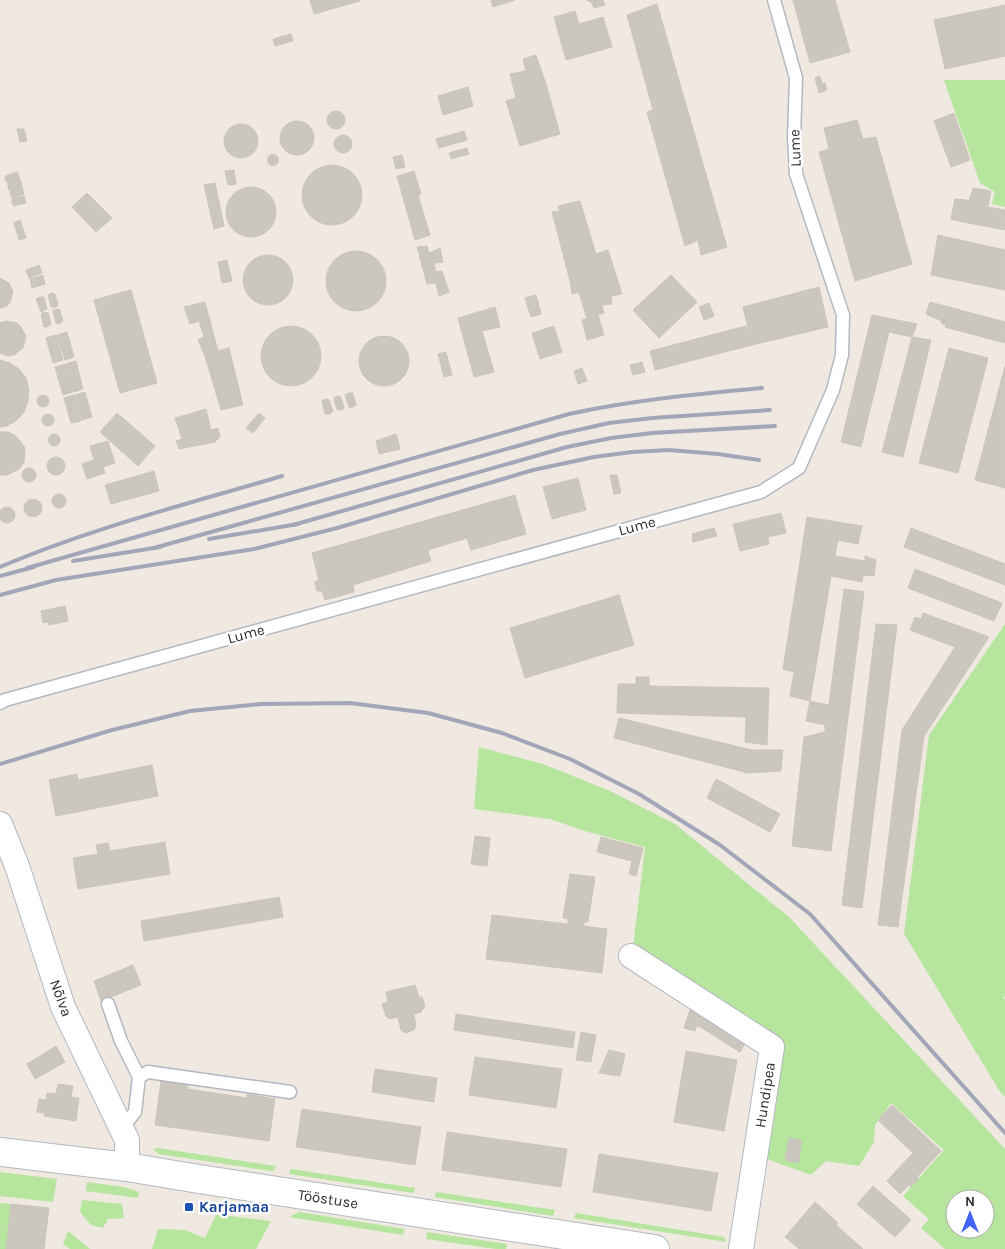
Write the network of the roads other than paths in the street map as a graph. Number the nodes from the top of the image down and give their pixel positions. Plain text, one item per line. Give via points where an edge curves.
1 (774, 0) edge
2 (0, 703) edge
3 (0, 824) edge
4 (631, 956) dead end
5 (108, 1004) dead end
6 (139, 1077) junction
7 (290, 1092) dead end
8 (121, 1129) junction
9 (0, 1152) edge
10 (127, 1167) junction
11 (655, 1249) edge
12 (741, 1249) edge

1 - 2 lane, Lume via 796,78 796,174 843,315 842,355 833,390 799,468 761,492
3 - 8 street, Nõlva via 63,1007
4 - 12 street, Hundipea via 772,1047
5 - 6 lane via 120,1041
6 - 7 lane via 148,1072
6 - 8 lane via 135,1112
8 - 10 street, Nõlva via 127,1140
9 - 10 street, Tööstuse
10 - 11 street, Tööstuse

